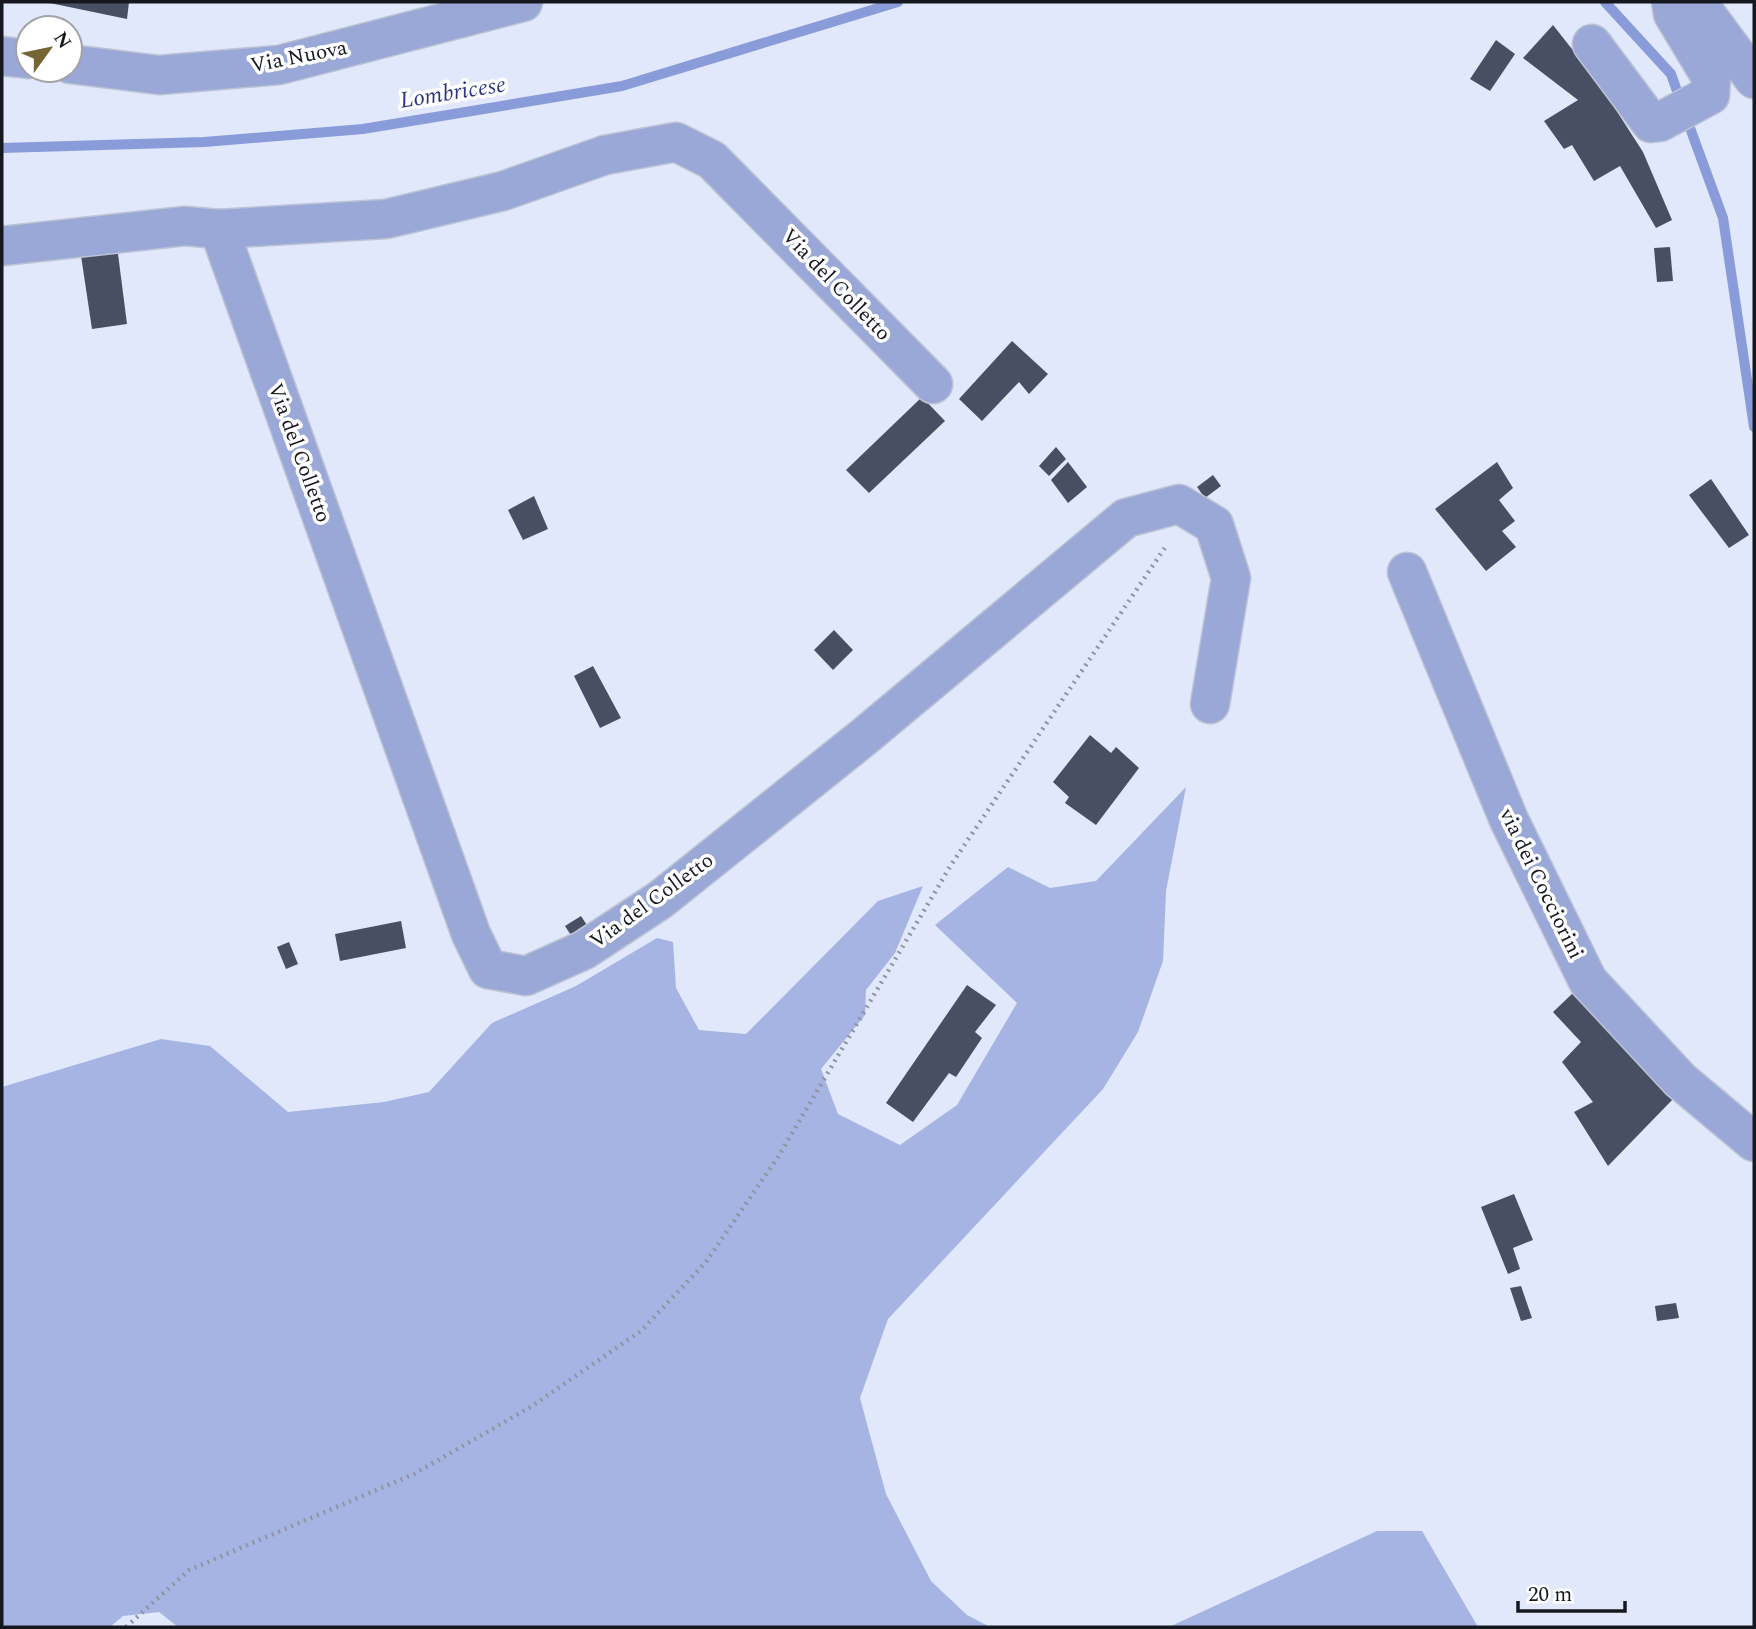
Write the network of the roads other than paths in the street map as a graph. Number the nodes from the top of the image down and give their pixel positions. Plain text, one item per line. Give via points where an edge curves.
1 (523, 2) edge
2 (1671, 2) edge
3 (1697, 2) edge
4 (1592, 44) dead end
5 (84, 66) edge
6 (1754, 79) edge
7 (219, 229) junction
8 (2, 246) edge
9 (933, 384) dead end
10 (1407, 572) dead end
11 (1210, 704) dead end
12 (1754, 1142) edge

1 - 5 street, Via Nuova via 279,65 159,75
2 - 4 street via 1673,14 1711,77 1710,95 1660,122 1651,123
3 - 6 street
7 - 8 street, Via del Colletto via 185,226
7 - 9 street, Via del Colletto via 386,219 503,191 605,155 676,142 712,160
7 - 11 street, Via del Colletto via 471,934 488,970 526,976 584,950 660,900 1126,518 1179,504 1214,525 1231,578
10 - 12 street, via dei Cocciorini via 1508,820 1588,981 1680,1080

